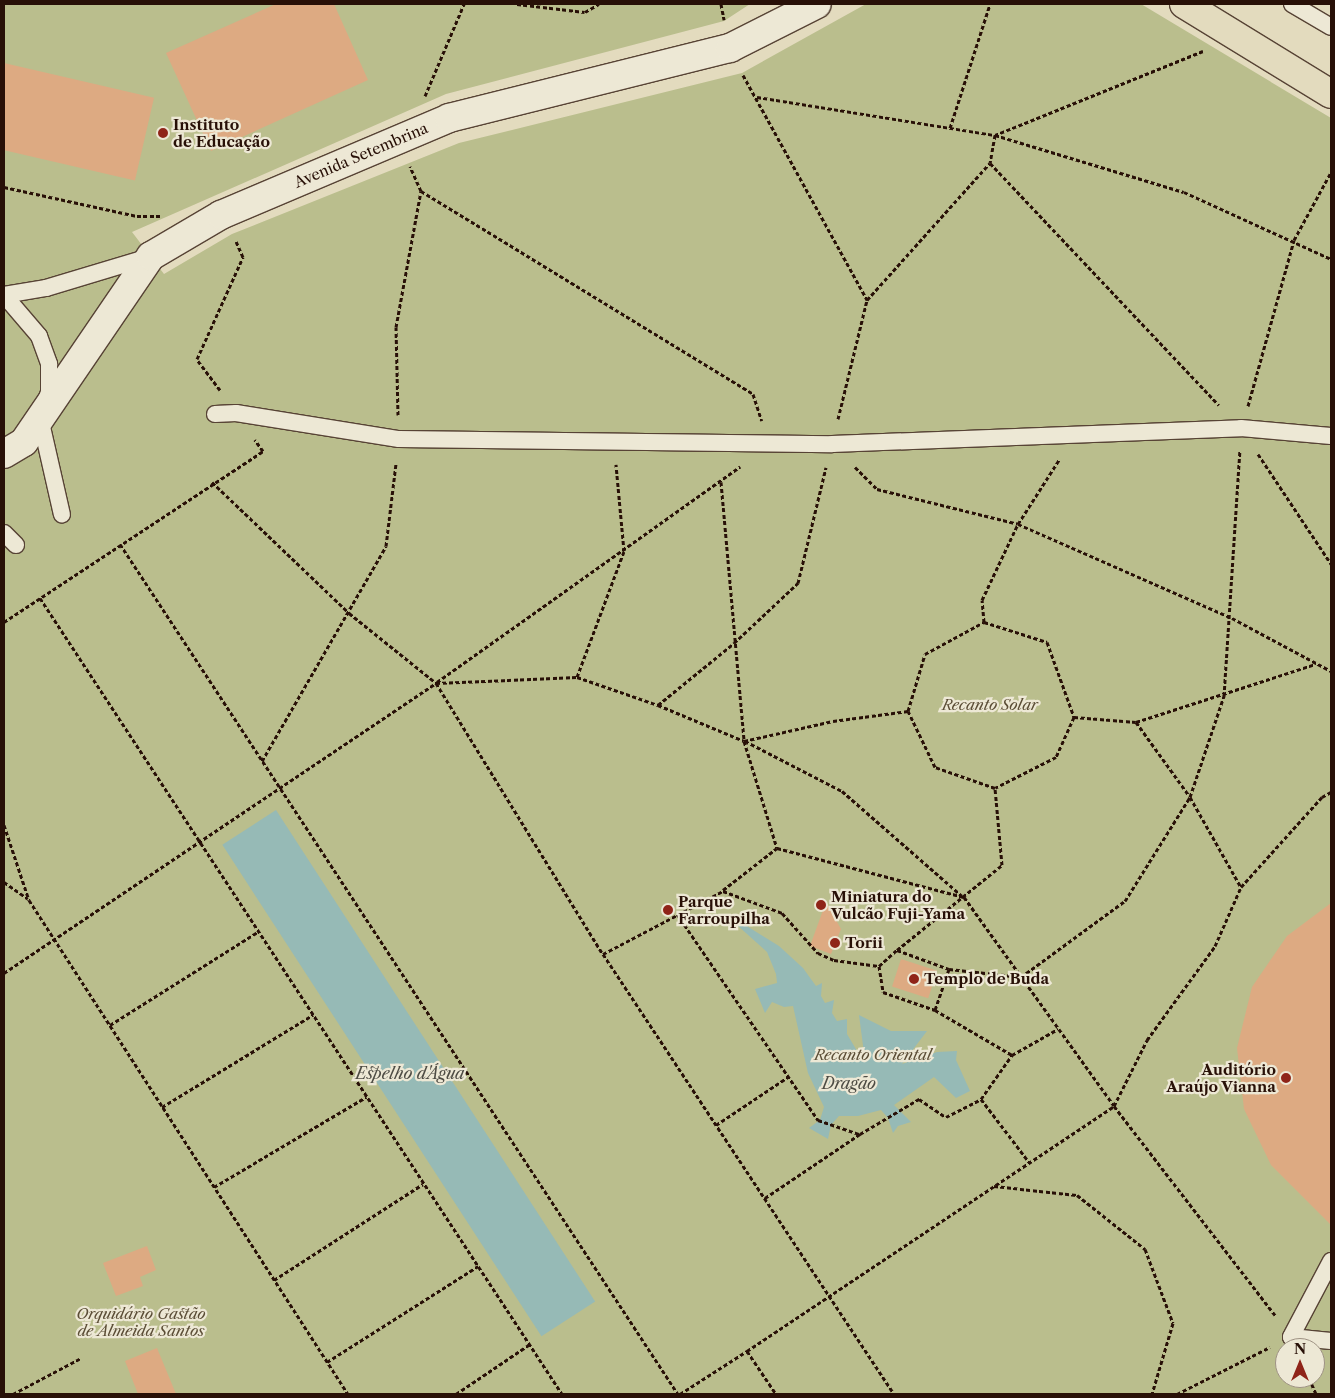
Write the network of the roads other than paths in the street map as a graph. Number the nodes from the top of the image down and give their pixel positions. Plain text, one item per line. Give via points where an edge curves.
1 (817, 4) edge
2 (1184, 4) edge
3 (1292, 4) edge
4 (1331, 27) edge
5 (1331, 94) edge
6 (150, 256) junction
7 (4, 295) edge
8 (215, 414) dead end
9 (40, 418) junction
10 (1331, 436) edge
11 (4, 454) edge
12 (62, 516) dead end
13 (4, 533) edge
14 (16, 545) dead end
15 (1331, 1261) edge
16 (1331, 1341) edge

1 - 6 street, Avenida Setembrina via 730,48 449,118 221,215
2 - 5 main road
3 - 4 lane
6 - 7 lane via 46,288
6 - 9 street, Avenida Setembrina
7 - 9 lane via 39,336 49,364 49,392
8 - 10 lane via 236,413 399,439 832,444 1241,428
9 - 11 street, Avenida Setembrina via 24,442
9 - 12 lane
13 - 14 lane
15 - 16 lane via 1291,1336

